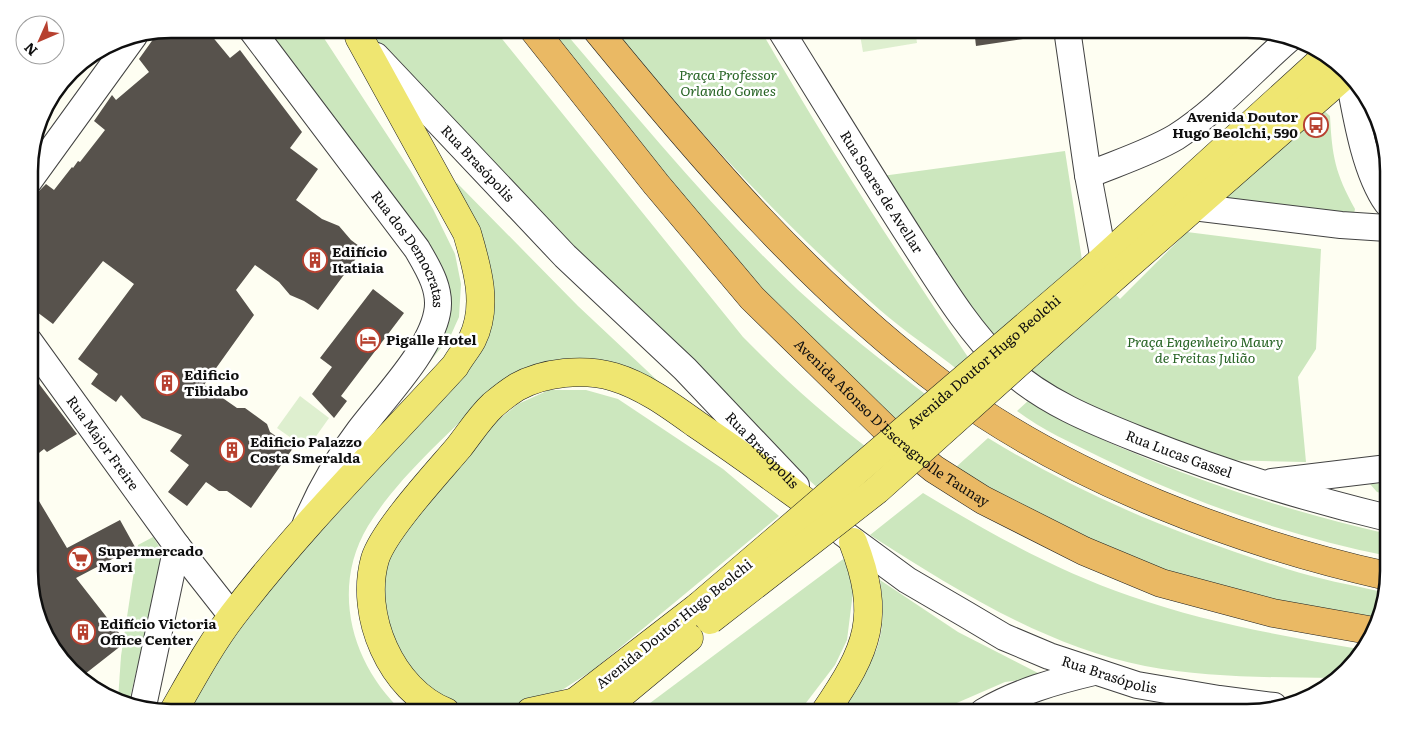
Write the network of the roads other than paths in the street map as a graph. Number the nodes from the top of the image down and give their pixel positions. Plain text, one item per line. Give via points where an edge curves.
1 (258, 38) edge
2 (359, 38) edge
3 (360, 38) edge
4 (540, 38) edge
5 (604, 38) edge
6 (786, 38) edge
7 (1068, 38) edge
8 (1284, 43) edge
9 (127, 45) edge
10 (1321, 61) edge
11 (1342, 79) edge
12 (1352, 90) edge
13 (38, 169) edge
14 (1088, 174) junction
15 (1380, 194) edge
16 (1193, 207) junction
17 (1380, 228) edge
18 (1101, 270) junction
19 (990, 351) joint
20 (38, 352) edge
21 (1380, 469) edge
22 (1258, 483) junction
23 (823, 514) junction
24 (1380, 516) edge
25 (301, 534) junction
26 (853, 542) junction
27 (177, 546) junction
28 (1380, 574) edge
29 (232, 616) junction
30 (1366, 630) edge
31 (1094, 672) junction
32 (144, 700) edge
33 (831, 703) edge
34 (1003, 703) edge
35 (1250, 703) edge
36 (178, 704) edge
37 (429, 704) edge
38 (595, 704) edge

1 - 25 street, Rua dos Democratas via 417,249 437,291 438,312 433,329 415,359 335,465
2 - 25 main road via 467,233 477,266 481,304 472,338 454,366
3 - 23 street, Rua Brasópolis via 565,256 685,369
4 - 30 highway, Avenida Afonso D'Escragnolle Taunay via 752,298 890,434 934,469 983,500 1084,551 1161,582 1273,613
5 - 28 highway via 739,199 799,260 886,340 950,390 1024,439 1158,503 1279,547
6 - 19 street, Rua Soares de Avellar via 954,305
7 - 14 street
8 - 14 street via 1203,118 1175,137
9 - 13 street
10 - 18 main road, Avenida Doutor Hugo Beolchi
11 - 16 main road, Avenida Doutor Hugo Beolchi
12 - 15 street
14 - 18 street
16 - 17 street
16 - 18 main road, Avenida Doutor Hugo Beolchi
18 - 38 main road, Avenida Doutor Hugo Beolchi, bridge
19 - 22 street, Rua Lucas Gassel via 1023,381 1098,423
20 - 27 street, Rua Major Freire
21 - 22 street
22 - 24 street, Rua Lucas Gassel
23 - 26 street, Rua Brasópolis
23 - 37 main road via 711,434 638,387 614,377 592,373 547,376 518,387 492,406 390,533 376,558 371,589 374,620 386,653 409,687
25 - 29 main road
26 - 31 street, Rua Brasópolis via 907,580 1004,637
26 - 33 main road via 866,580 868,623 851,673
27 - 29 street, Rua Major Freire
27 - 32 street
29 - 36 main road
31 - 34 street via 1039,687
31 - 35 street, Rua Brasópolis via 1137,685

